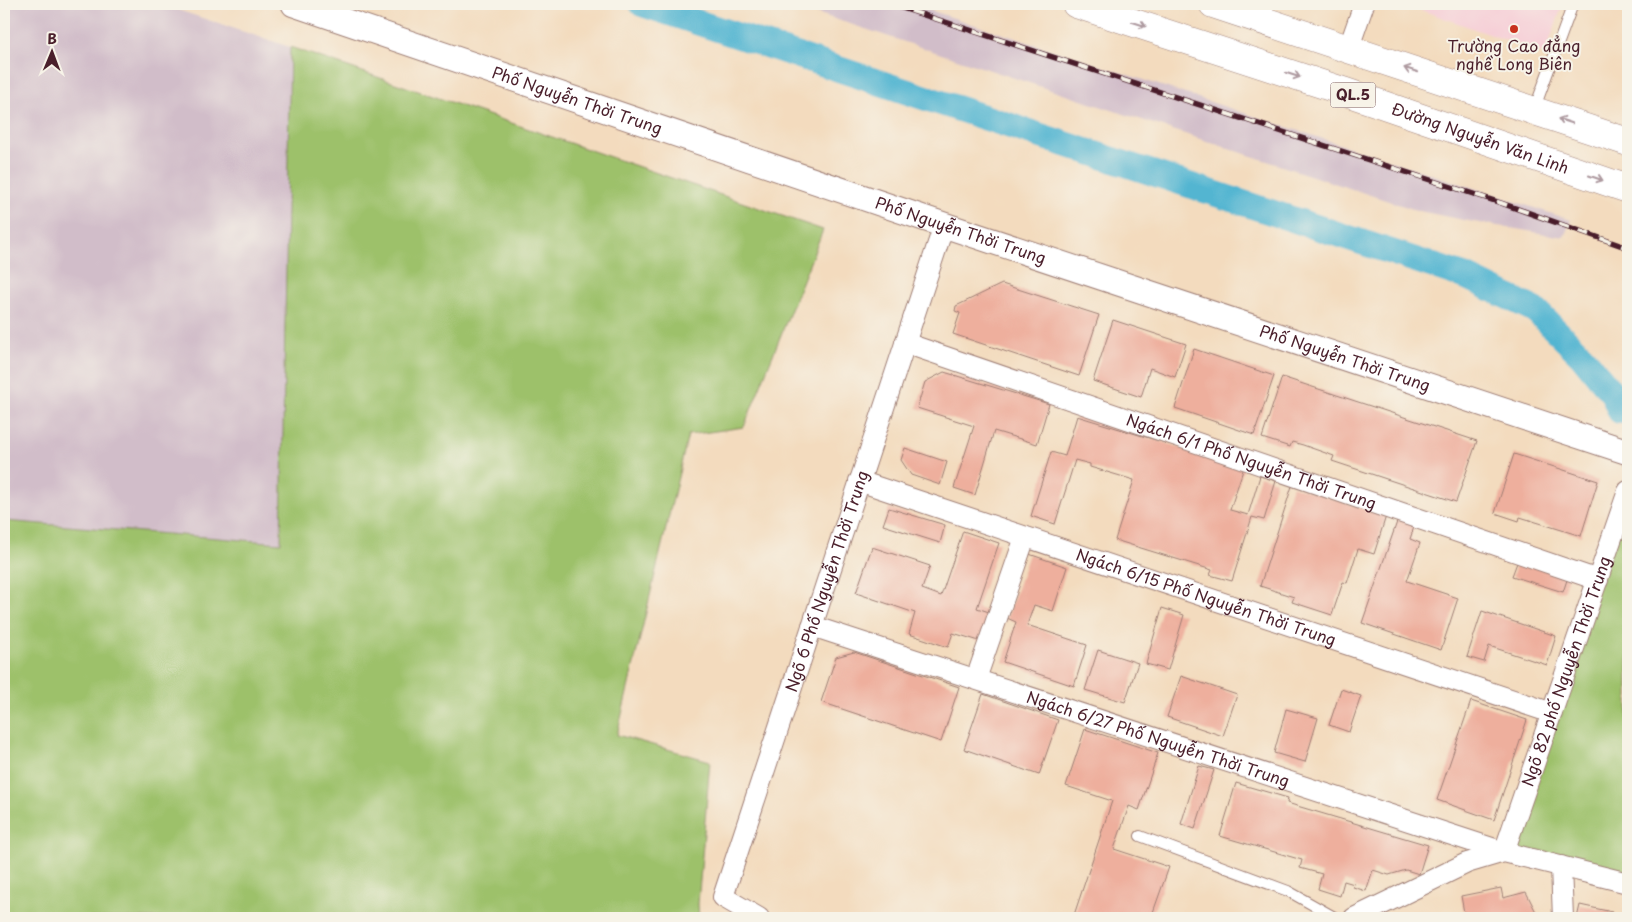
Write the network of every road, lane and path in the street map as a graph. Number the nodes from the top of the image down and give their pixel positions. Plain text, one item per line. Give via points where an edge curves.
1 (294, 4) edge
2 (1076, 4) edge
3 (1213, 4) edge
4 (1364, 4) edge
5 (1573, 4) edge
6 (1348, 50) junction
7 (1534, 111) junction
8 (1628, 142) edge
9 (1628, 189) edge
10 (944, 225) junction
11 (905, 343) junction
12 (1628, 452) edge
13 (860, 481) junction
14 (1628, 491) edge
15 (1025, 537) junction
16 (1598, 580) junction
17 (812, 626) junction
18 (976, 679) junction
19 (1552, 713) junction
20 (1140, 836) dead end
21 (1504, 852) junction
22 (1561, 866) junction
23 (1628, 883) edge
24 (1359, 917) edge
25 (759, 918) edge
26 (1336, 918) edge
27 (1563, 918) edge

1 - 10 street, Phố Nguyễn Thời Trung
2 -> 9 highway, Đường Nguyễn Văn Linh / QL.5
3 - 6 highway, QL.5
4 - 6 street
5 - 7 lane
7 -> 6 highway, QL.5
8 -> 7 highway, QL.5
10 - 11 street, Ngõ 6 Phố Nguyễn Thời Trung
10 - 12 street, Phố Nguyễn Thời Trung
11 - 13 street, Ngõ 6 Phố Nguyễn Thời Trung
11 - 16 street, Ngách 6/1 Phố Nguyễn Thời Trung
13 - 15 street, Ngách 6/15 Phố Nguyễn Thời Trung
13 - 17 street, Ngõ 6 Phố Nguyễn Thời Trung
14 - 16 street, Ngõ 82 phố Nguyễn Thời Trung
15 - 18 street
15 - 19 street, Ngách 6/15 Phố Nguyễn Thời Trung
16 - 19 street, Ngõ 82 phố Nguyễn Thời Trung
17 - 18 street, Ngách 6/27 Phố Nguyễn Thời Trung
17 - 25 street, Ngõ 6 Phố Nguyễn Thời Trung via 723,897
18 - 21 street, Ngách 6/27 Phố Nguyễn Thời Trung
19 - 21 street, Ngõ 82 phố Nguyễn Thời Trung
20 - 26 lane via 1288,892
21 - 22 street, Ngách 6/27 Phố Nguyễn Thời Trung
21 - 24 street via 1467,863
22 - 23 street, Ngách 6/27 Phố Nguyễn Thời Trung
22 - 27 street

